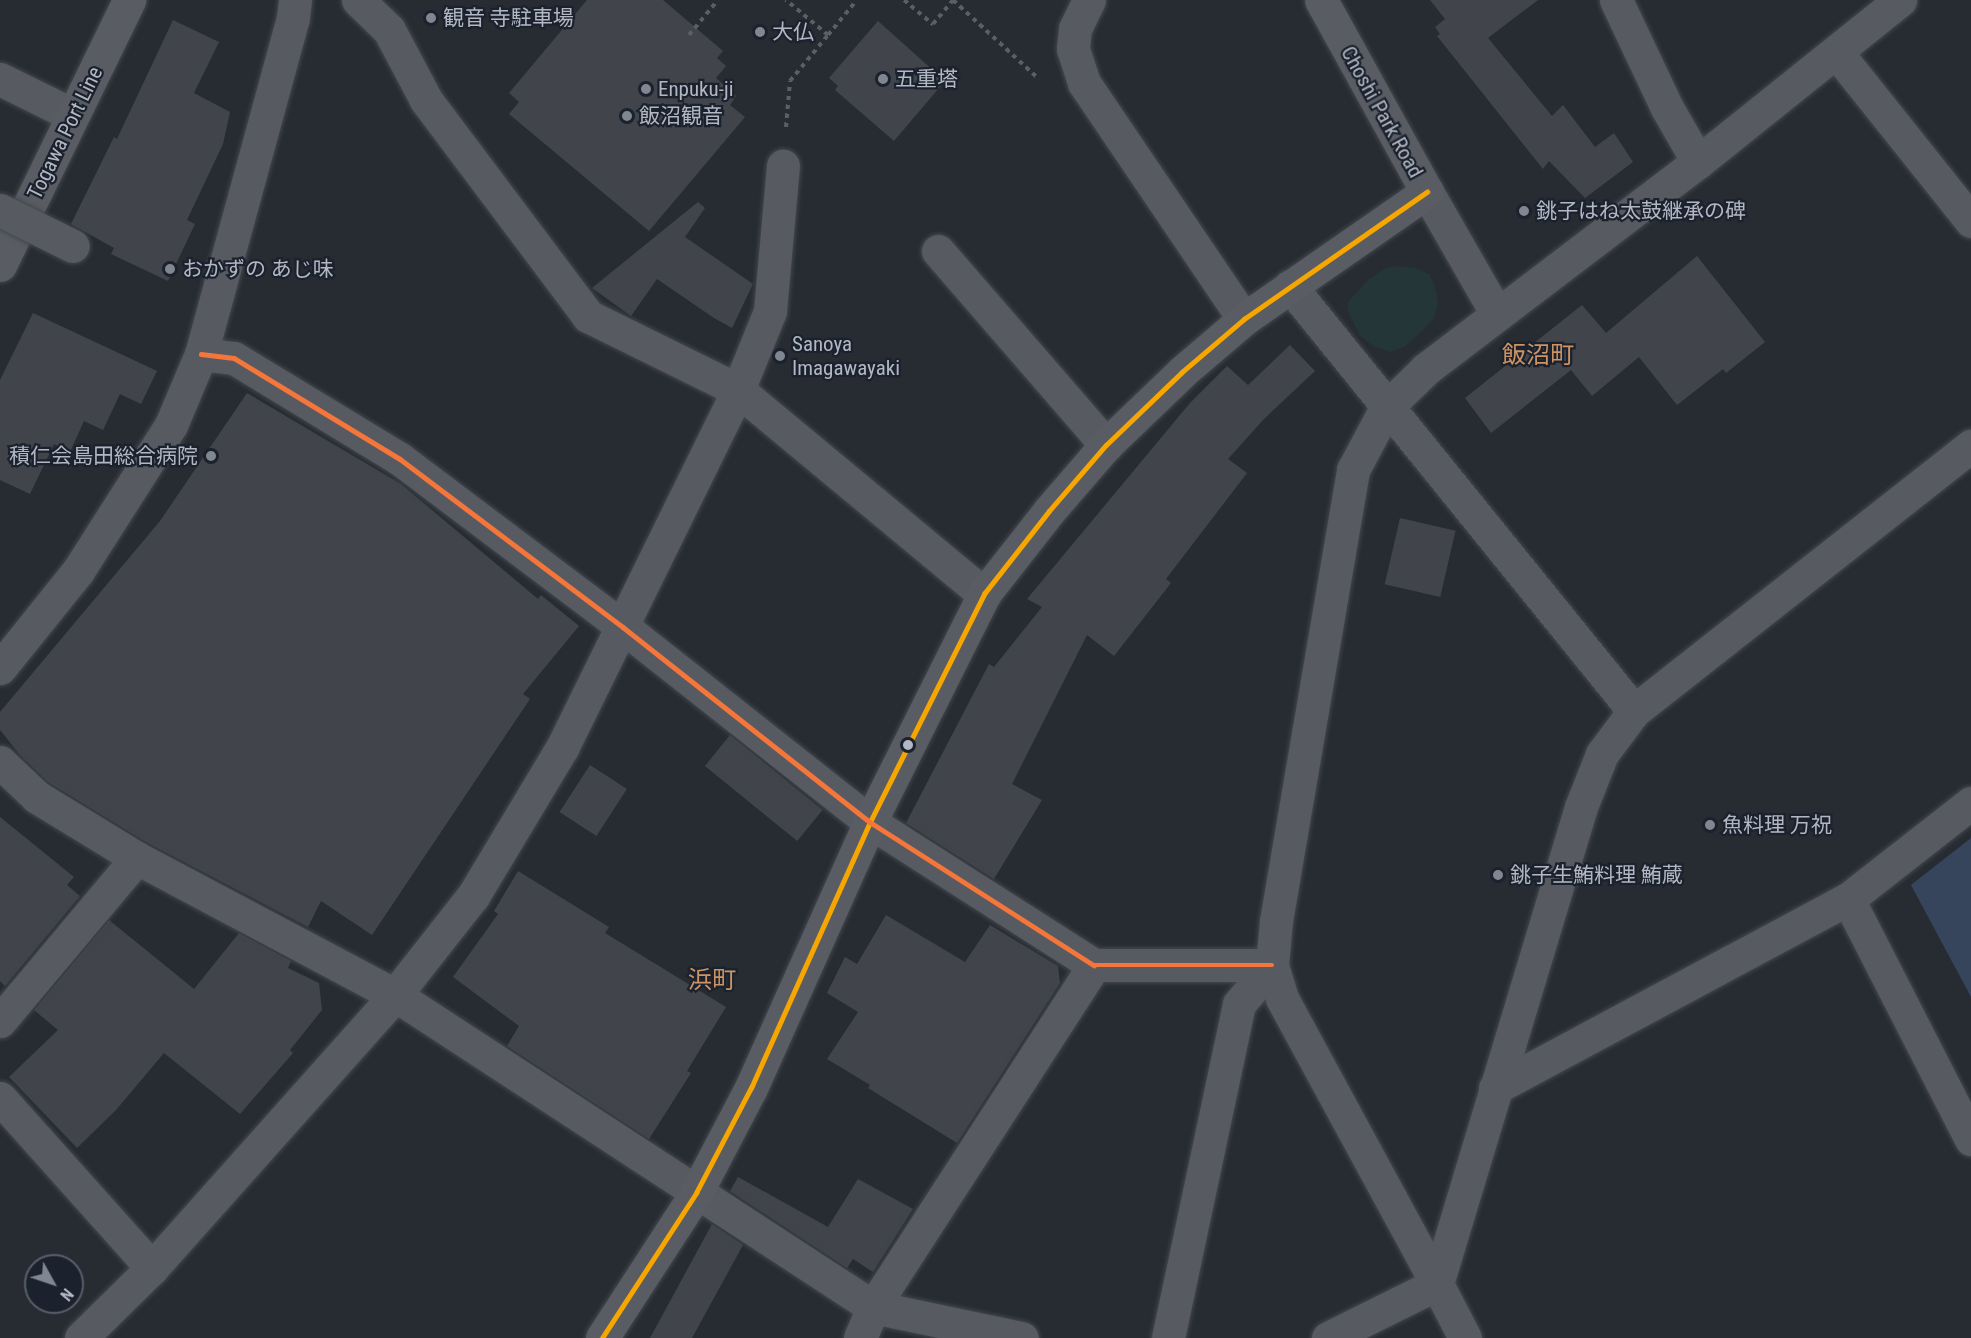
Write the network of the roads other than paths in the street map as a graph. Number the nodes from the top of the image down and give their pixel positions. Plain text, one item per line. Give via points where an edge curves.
1 (129, 0) edge
2 (295, 0) edge
3 (358, 0) edge
4 (1089, 0) edge
5 (1321, 0) edge
6 (1616, 0) edge
7 (1900, 0) edge
8 (1837, 53) junction
9 (0, 79) edge
10 (73, 115) junction
11 (1698, 162) junction
12 (783, 166) road end
13 (1427, 192) junction
14 (0, 210) edge
15 (1971, 221) edge
16 (74, 246) dead end
17 (938, 251) dead end
18 (0, 266) edge
19 (1290, 286) junction
20 (1497, 314) junction
21 (1244, 319) junction
22 (201, 354) junction
23 (738, 390) junction
24 (1386, 408) junction
25 (1106, 445) junction
26 (1971, 446) edge
27 (984, 594) junction
28 (623, 627) junction
29 (0, 668) edge
30 (1634, 711) junction
31 (0, 762) edge
32 (1971, 803) edge
33 (870, 822) junction
34 (137, 858) junction
35 (1848, 899) junction
36 (1272, 965) junction
37 (1094, 966) junction
38 (395, 995) junction
39 (0, 1021) edge
40 (1495, 1088) junction
41 (0, 1098) edge
42 (1971, 1139) edge
43 (696, 1193) junction
44 (152, 1268) junction
45 (1437, 1284) junction
46 (873, 1307) junction
47 (81, 1338) edge
48 (602, 1338) edge
49 (860, 1338) edge
50 (1022, 1338) edge
51 (1168, 1338) edge
52 (1328, 1338) edge
53 (1465, 1338) edge

1 - 10 main road, Togawa Port Line
2 - 22 street
3 - 23 street via 389,30 426,100 588,316
4 - 21 street via 1075,29 1073,49 1084,83
5 - 13 main road, Choshi Park Road
6 - 11 street via 1667,108
7 - 8 street
8 - 11 street
8 - 15 street
9 - 10 street
10 - 18 main road, Togawa Port Line
11 - 20 street
12 - 23 street via 770,311
13 - 19 main road, Choshi Park Road
13 - 20 street
14 - 16 street, bridge
17 - 25 street
19 - 21 main road, Choshi Park Road
19 - 24 street
20 - 24 street via 1426,369
21 - 25 main road, Choshi Park Road
22 - 28 street via 234,358 400,459
22 - 29 street via 171,424 78,571
23 - 27 street
23 - 28 street
24 - 30 street
24 - 36 street via 1353,470 1276,921
25 - 27 main road, Choshi Park Road
26 - 30 street
27 - 33 main road, Choshi Park Road
28 - 33 street
28 - 38 street via 562,748 472,896
30 - 40 street via 1602,754 1581,807
31 - 34 street via 37,797
32 - 35 street
33 - 37 street
33 - 43 main road, Choshi Park Road via 751,1088
34 - 38 street
34 - 39 street
35 - 40 street
35 - 42 street
36 - 37 street
36 - 45 street via 1282,998
36 - 51 street via 1239,1004
37 - 46 street
38 - 43 street
38 - 44 street
40 - 45 street
41 - 44 street
43 - 46 street
43 - 48 main road, Choshi Park Road
44 - 47 street
45 - 52 street
45 - 53 street
46 - 49 street
46 - 50 street

